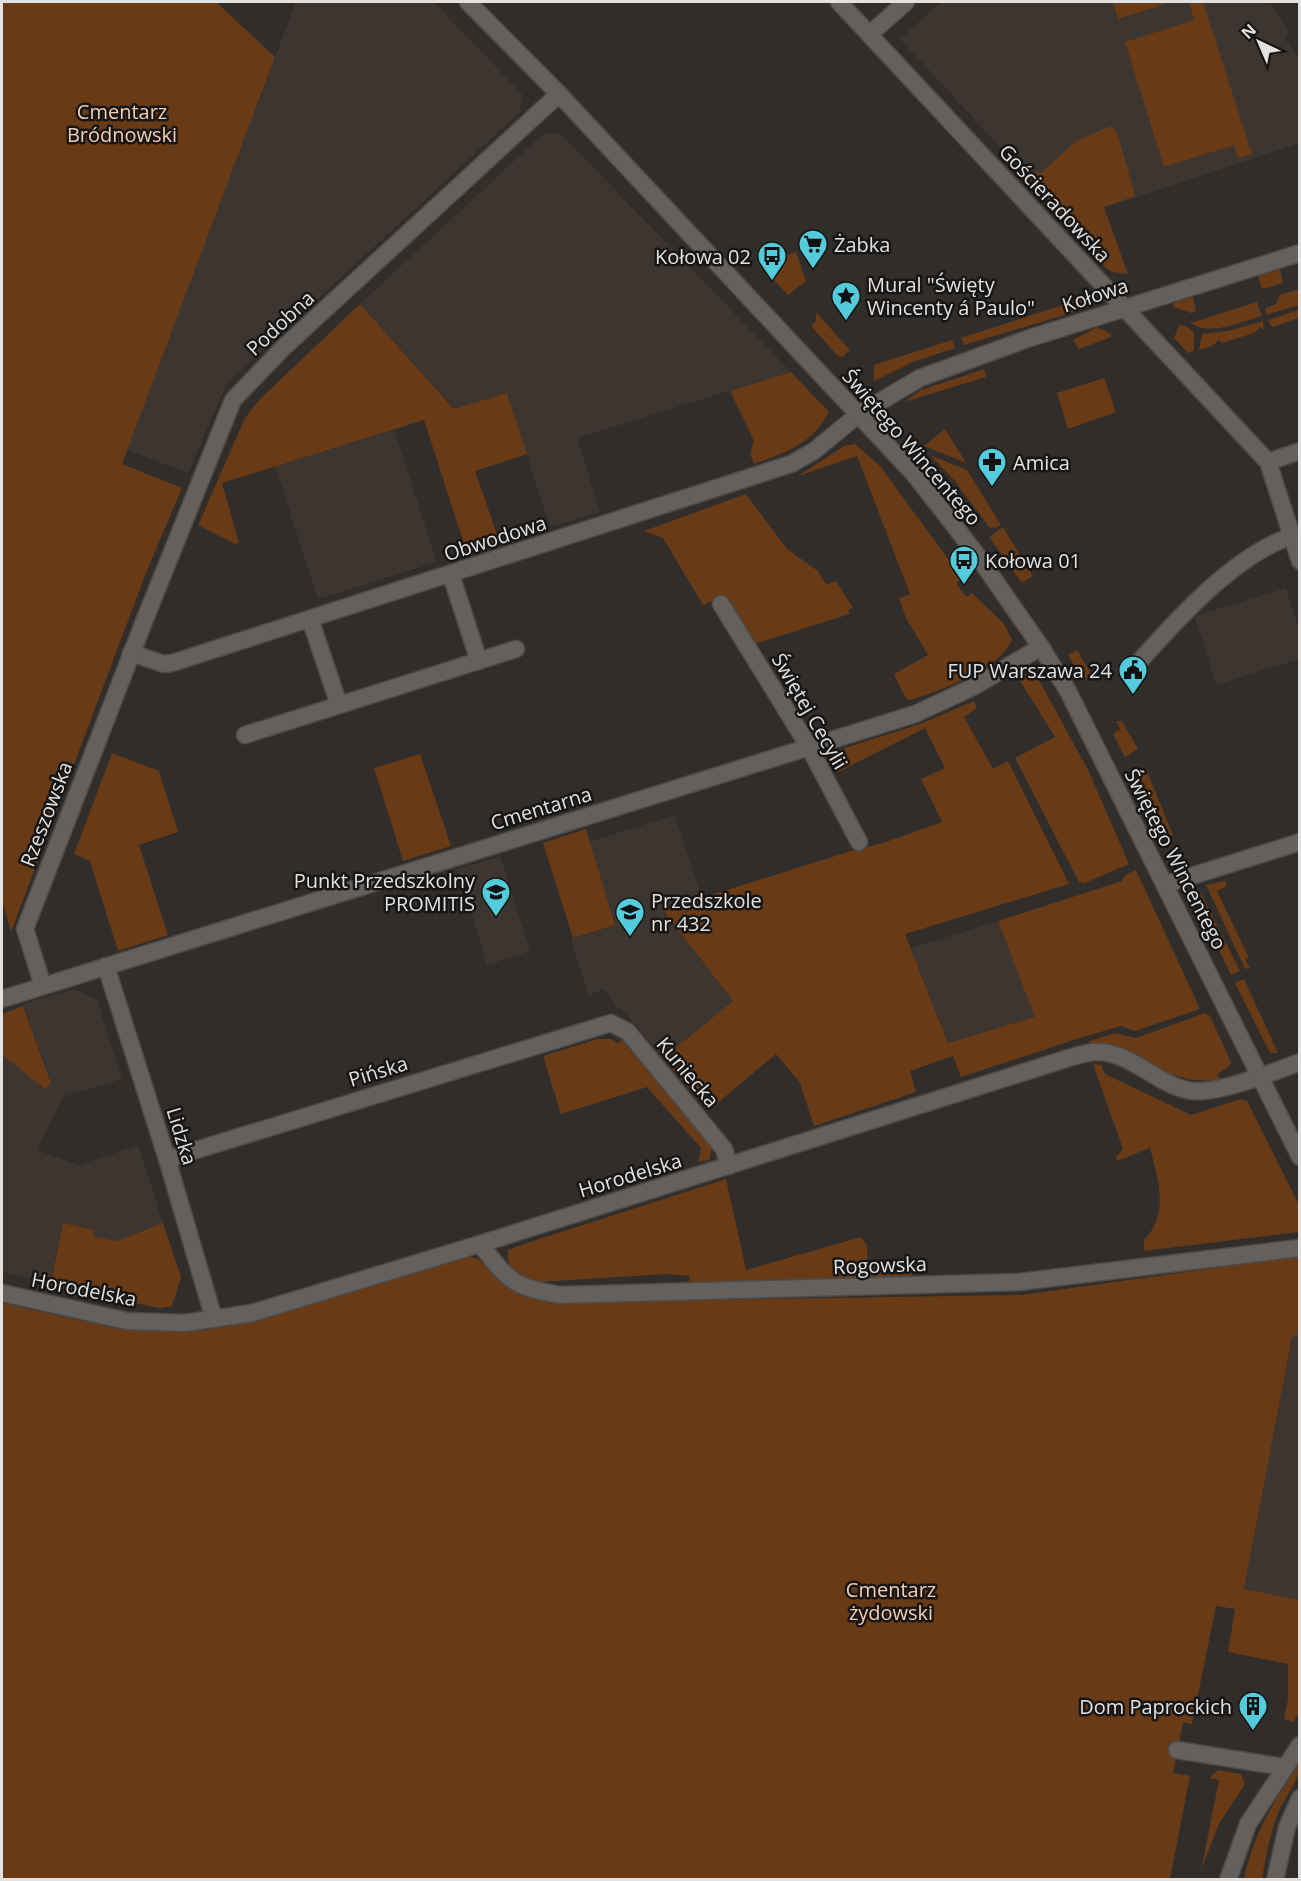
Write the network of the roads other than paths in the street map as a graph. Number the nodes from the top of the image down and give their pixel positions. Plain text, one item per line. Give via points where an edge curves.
1 (468, 2) edge
2 (839, 2) edge
3 (906, 2) edge
4 (870, 34) junction
5 (559, 94) junction
6 (1294, 253) edge
7 (1124, 307) junction
8 (859, 414) junction
9 (1299, 451) edge
10 (1268, 462) junction
11 (1292, 536) junction
12 (1299, 561) edge
13 (451, 575) junction
14 (721, 604) dead end
15 (310, 619) junction
16 (1041, 647) junction
17 (516, 649) dead end
18 (131, 653) junction
19 (479, 661) junction
20 (1139, 662) dead end
21 (339, 705) junction
22 (245, 735) dead end
23 (809, 747) junction
24 (859, 842) dead end
25 (1299, 842) edge
26 (1166, 884) junction
27 (106, 966) junction
28 (43, 986) junction
29 (2, 999) edge
30 (601, 1024) joint
31 (1299, 1062) edge
32 (1259, 1076) junction
33 (1299, 1158) edge
34 (167, 1159) junction
35 (729, 1166) junction
36 (480, 1244) junction
37 (1299, 1248) edge
38 (2, 1293) edge
39 (214, 1319) junction
40 (1299, 1745) edge
41 (1177, 1750) dead end
42 (1283, 1767) junction
43 (1299, 1798) edge
44 (1228, 1880) edge
45 (1275, 1880) edge

1 - 5 street, Świętego Wincentego
2 - 4 street, Gościeradowska
3 - 4 street
4 - 7 street, Gościeradowska
5 - 8 street, Świętego Wincentego
5 - 18 street, Podobna via 283,348 233,400
6 - 7 street, Kołowa
7 - 8 street, Kołowa via 920,378
7 - 10 street, Gościeradowska
8 - 13 street, Obwodowa via 814,451 791,464
8 - 16 street, Świętego Wincentego via 914,474
9 - 10 street
10 - 11 street, Gościeradowska
11 - 12 street, Gościeradowska
11 - 20 street via 1270,543 1203,595
13 - 15 street, Obwodowa
13 - 19 street
14 - 23 street, Świętej Cecylii
15 - 18 street, Obwodowa via 172,663
15 - 21 street
16 - 23 street, Cmentarna via 973,687 915,714
16 - 26 street, Świętego Wincentego via 1068,691
17 - 19 street
18 - 28 street, Rzeszowska via 25,929
19 - 21 street
21 - 22 street
23 - 24 street, Świętej Cecylii
23 - 27 street, Cmentarna
25 - 26 street
26 - 32 street, Świętego Wincentego
27 - 28 street, Cmentarna
27 - 34 street, Lidzka
28 - 29 street
30 - 34 street, Pińska
30 - 35 street, Kuniecka via 616,1024 628,1032 724,1149
31 - 32 street, Horodelska
32 - 33 street, Świętego Wincentego
32 - 35 street, Horodelska via 1215,1090 1192,1091 1119,1057 1096,1052
34 - 39 street, Lidzka
35 - 36 street, Horodelska
36 - 37 street, Rogowska via 515,1284 561,1295 1019,1282
36 - 39 street, Horodelska via 252,1313
38 - 39 street, Horodelska via 127,1321 185,1323
40 - 42 street
41 - 42 street
42 - 44 street via 1248,1824
43 - 45 street via 1287,1827

